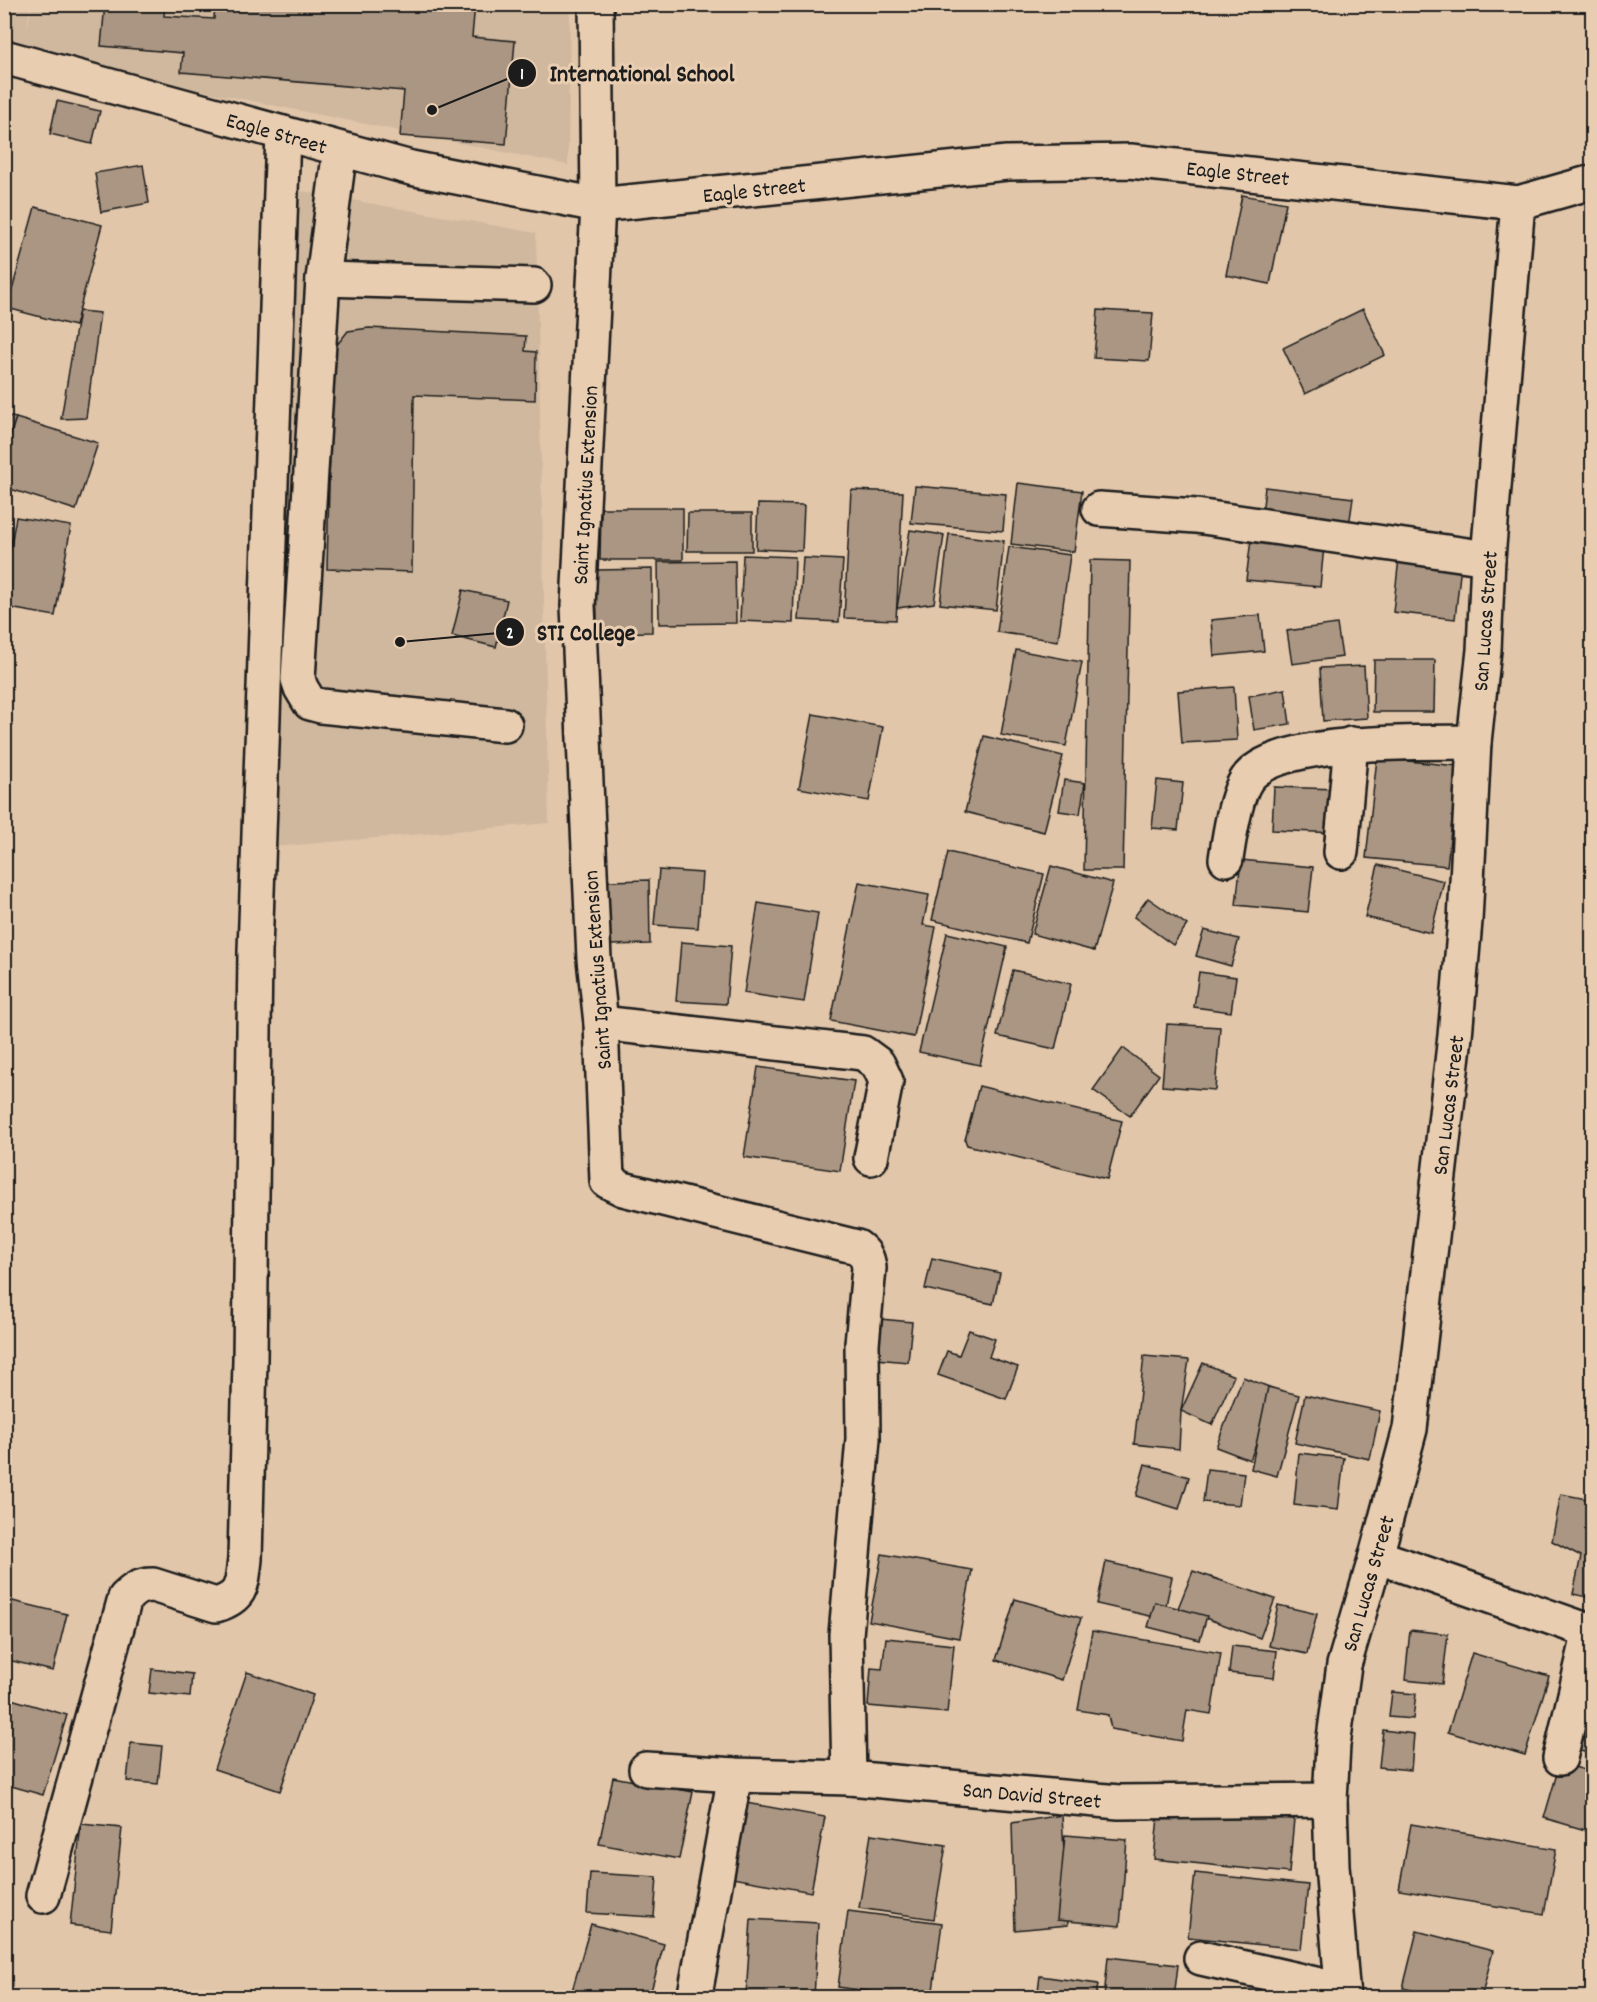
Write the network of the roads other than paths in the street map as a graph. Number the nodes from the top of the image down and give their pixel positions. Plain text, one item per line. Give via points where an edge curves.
1 (596, 4) edge
2 (5, 58) edge
3 (283, 133) junction
4 (340, 149) junction
5 (1593, 183) edge
6 (1518, 203) junction
7 (598, 205) junction
8 (323, 279) junction
9 (534, 285) dead end
10 (1099, 509) dead end
11 (1488, 558) junction
12 (505, 725) dead end
13 (1474, 742) junction
14 (1351, 744) junction
15 (1341, 852) dead end
16 (1226, 860) dead end
17 (601, 1023) junction
18 (871, 1158) dead end
19 (1376, 1556) junction
20 (1591, 1631) edge
21 (1560, 1758) dead end
22 (646, 1769) dead end
23 (735, 1775) junction
24 (849, 1778) junction
25 (1330, 1800) junction
26 (43, 1896) dead end
27 (1201, 1958) dead end
28 (695, 1994) dead end
29 (1342, 1994) edge

1 - 7 street, Saint Ignatius Extension
2 - 3 street, Eagle Street
3 - 4 street, Eagle Street
3 - 26 street via 255,939 250,1372 242,1586 235,1596 216,1605 153,1585 133,1589 125,1598
4 - 7 street, Eagle Street via 422,170
4 - 8 street
5 - 6 street
6 - 7 street, Eagle Street via 1130,161 996,164
6 - 11 street, San Lucas Street
7 - 17 street, Saint Ignatius Extension via 578,606 594,959
8 - 9 street
8 - 12 street via 298,679 301,688 310,703 321,706
10 - 11 street via 1197,516
11 - 13 street, San Lucas Street
13 - 14 street
13 - 19 street, San Lucas Street via 1455,1036 1410,1429
14 - 15 street
14 - 16 street via 1312,749 1265,764 1247,779 1235,809
17 - 18 street via 863,1053 878,1064 886,1081
17 - 24 street, Saint Ignatius Extension via 607,1181 623,1190 857,1247 868,1259 862,1344 863,1439 846,1635
19 - 20 street
19 - 25 street, San Lucas Street via 1344,1665
20 - 21 street
22 - 23 street, San David Street
23 - 24 street, San David Street
23 - 28 street
24 - 25 street, San David Street via 1119,1802
25 - 29 street, San Lucas Street
27 - 29 street

